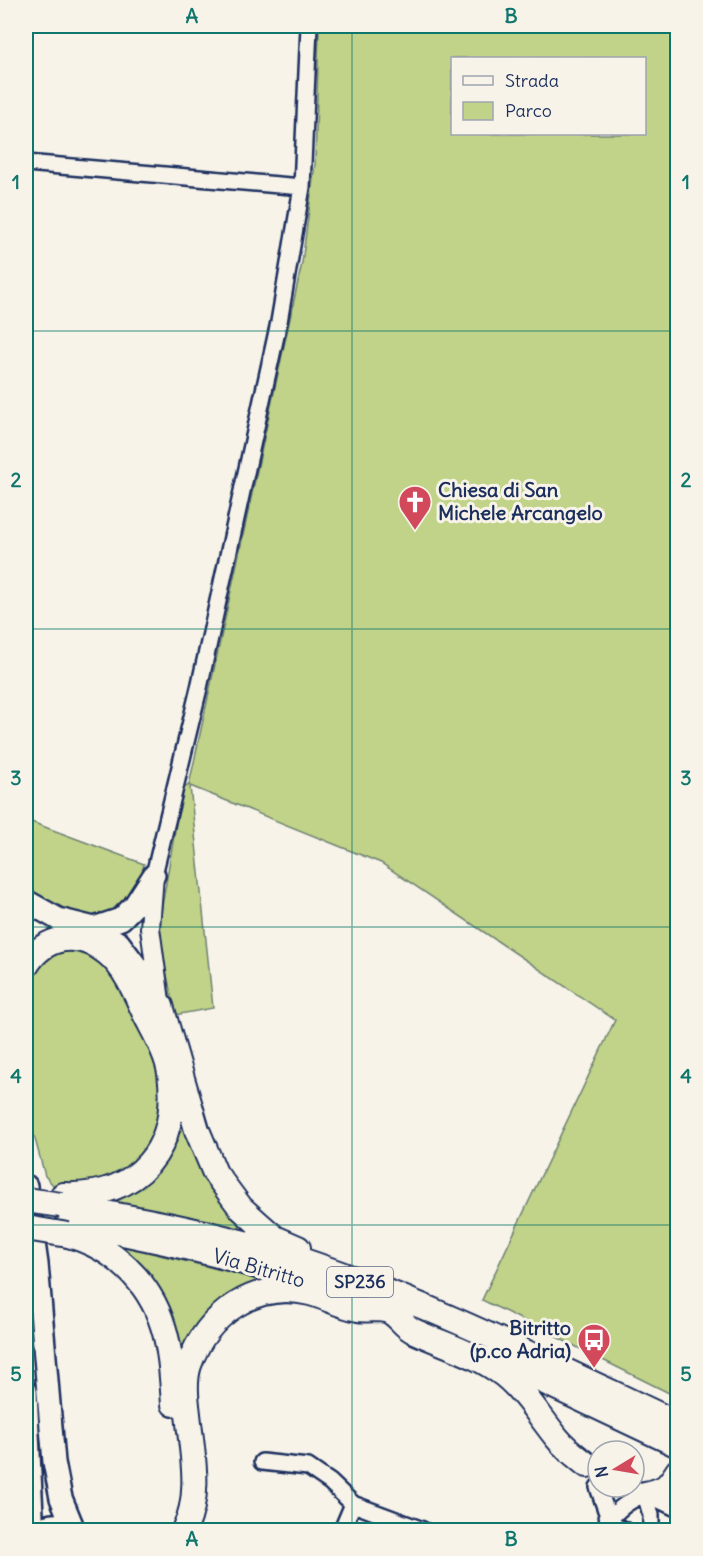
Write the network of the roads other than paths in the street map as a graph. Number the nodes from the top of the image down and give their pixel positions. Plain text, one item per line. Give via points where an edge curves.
1 (309, 26) edge
2 (26, 163) edge
3 (302, 187) junction
4 (154, 875) junction
5 (26, 901) edge
6 (94, 928) junction
7 (26, 966) edge
8 (161, 1006) junction
9 (47, 1208) edge
10 (26, 1228) edge
11 (388, 1311) junction
12 (499, 1340) junction
13 (26, 1392) edge
14 (642, 1407) junction
15 (678, 1412) edge
16 (678, 1424) edge
17 (678, 1445) edge
18 (262, 1462) dead end
19 (586, 1468) edge
20 (676, 1482) edge
21 (646, 1490) edge
22 (646, 1494) edge
23 (602, 1499) edge
24 (633, 1499) edge
25 (643, 1499) edge
26 (353, 1504) junction
27 (678, 1509) edge
28 (606, 1526) edge
29 (30, 1530) edge
30 (39, 1530) edge
31 (74, 1530) edge
32 (168, 1530) edge
33 (184, 1530) edge
34 (342, 1530) edge
35 (423, 1530) edge
36 (624, 1530) edge
37 (651, 1530) edge

1 - 3 street
2 - 3 street
3 - 4 street via 279,322
4 - 6 main road via 121,919
4 - 8 street via 150,928
5 - 6 main road via 58,919
6 - 8 main road via 118,943
7 - 9 highway via 46,945 69,937 88,941 108,954 131,983 162,1049 172,1102 162,1144 144,1170 121,1186
8 - 12 highway via 205,1152 241,1208 287,1245 458,1308 478,1317
9 - 10 highway, bridge
9 - 11 highway, Via Bitritto / SP236 via 243,1261
9 - 12 highway, Via Bitritto / SP236 via 172,1225 294,1257 426,1307
9 - 31 main road via 37,1264 54,1462 60,1498
9 - 32 highway via 123,1263 141,1282 164,1327 182,1484 180,1505
11 - 17 highway, Via Bitritto / SP236
11 - 19 highway via 411,1330 466,1353 504,1376
11 - 33 highway via 357,1309 311,1293 279,1290 256,1295 218,1317 199,1341 188,1368 186,1393 195,1484 194,1502
12 - 14 highway, Via Bitritto / SP236
13 - 29 main road
14 - 15 highway via 666,1407
14 - 16 highway, Via Bitritto / SP236
18 - 26 street via 308,1467
20 - 21 highway via 662,1491
22 - 27 street
23 - 28 street
24 - 28 street
25 - 37 street via 651,1515
26 - 34 street
26 - 35 street
28 - 36 street
30 - 31 main road via 54,1524

